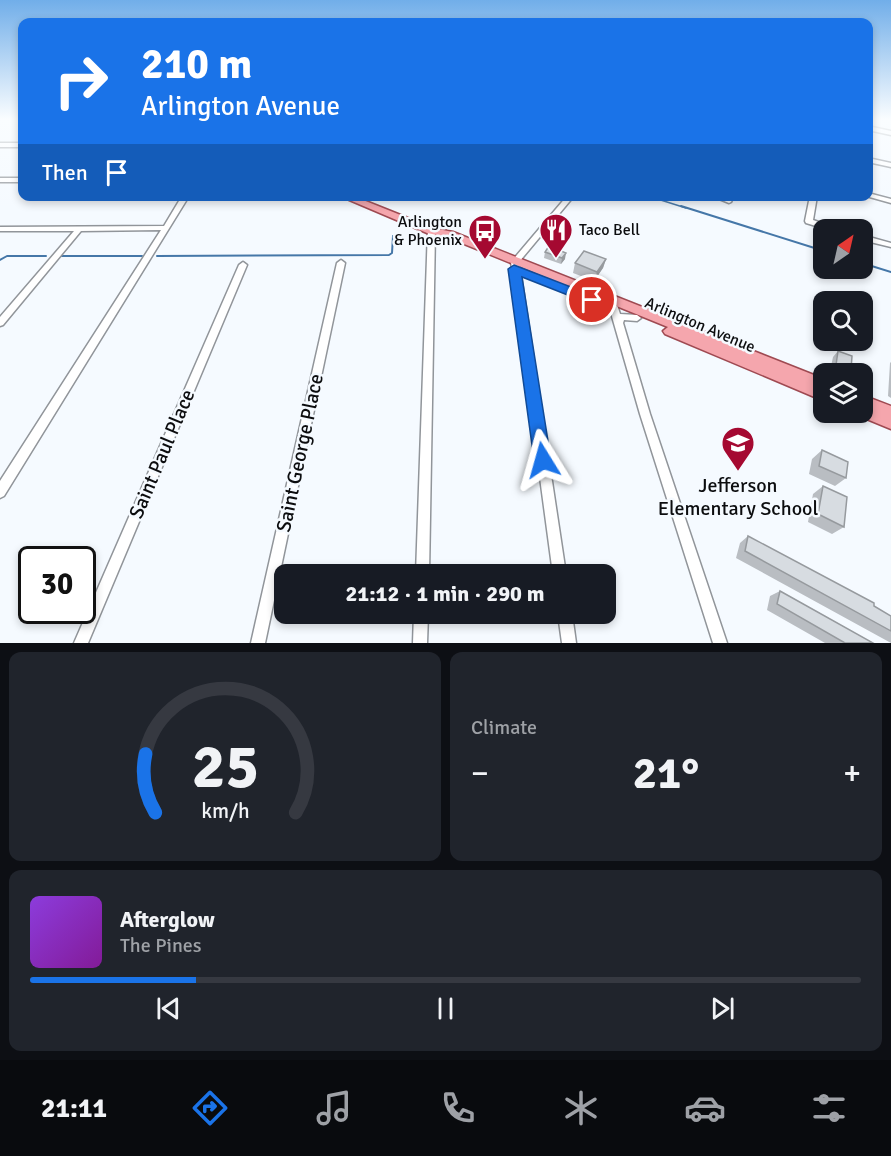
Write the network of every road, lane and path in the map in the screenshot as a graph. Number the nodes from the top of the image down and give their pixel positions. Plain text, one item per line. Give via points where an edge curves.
1 (873, 161) edge
2 (891, 165) edge
3 (0, 180) edge
4 (18, 180) edge
5 (873, 196) edge
6 (183, 201) edge
7 (356, 201) edge
8 (567, 201) edge
9 (812, 201) edge
10 (891, 201) edge
11 (813, 222) edge
12 (167, 228) junction
13 (0, 229) edge
14 (79, 229) junction
15 (431, 231) junction
16 (873, 240) edge
17 (891, 245) edge
18 (341, 263) dead end
19 (243, 265) dead end
20 (515, 265) junction
21 (613, 304) junction
22 (638, 318) junction
23 (618, 322) junction
24 (0, 323) edge
25 (813, 381) edge
26 (813, 390) edge
27 (873, 405) edge
28 (891, 412) edge
29 (873, 416) edge
30 (891, 423) edge
31 (0, 492) edge
32 (422, 564) edge
33 (558, 564) edge
34 (421, 624) edge
35 (566, 624) edge
36 (81, 643) edge
37 (258, 643) edge
38 (420, 643) edge
39 (569, 643) edge
40 (720, 643) edge

1 - 2 street
3 - 4 street
5 - 10 street
6 - 12 street
7 - 15 main road, Arlington Avenue
8 - 20 street
9 - 11 street via 809,221
12 - 14 street
12 - 31 street
13 - 14 street
14 - 24 street
15 - 20 main road, Arlington Avenue via 444,240
15 - 32 street
16 - 17 street
18 - 37 street, Saint George Place
19 - 36 street, Saint Paul Place
20 - 21 main road, Arlington Avenue
20 - 33 street
21 - 22 main road, Arlington Avenue
21 - 23 street
21 - 25 main road, Arlington Avenue
22 - 23 street via 622,317
22 - 26 main road, Arlington Avenue
23 - 40 street
27 - 28 main road
29 - 30 main road
34 - 38 street
35 - 39 street

